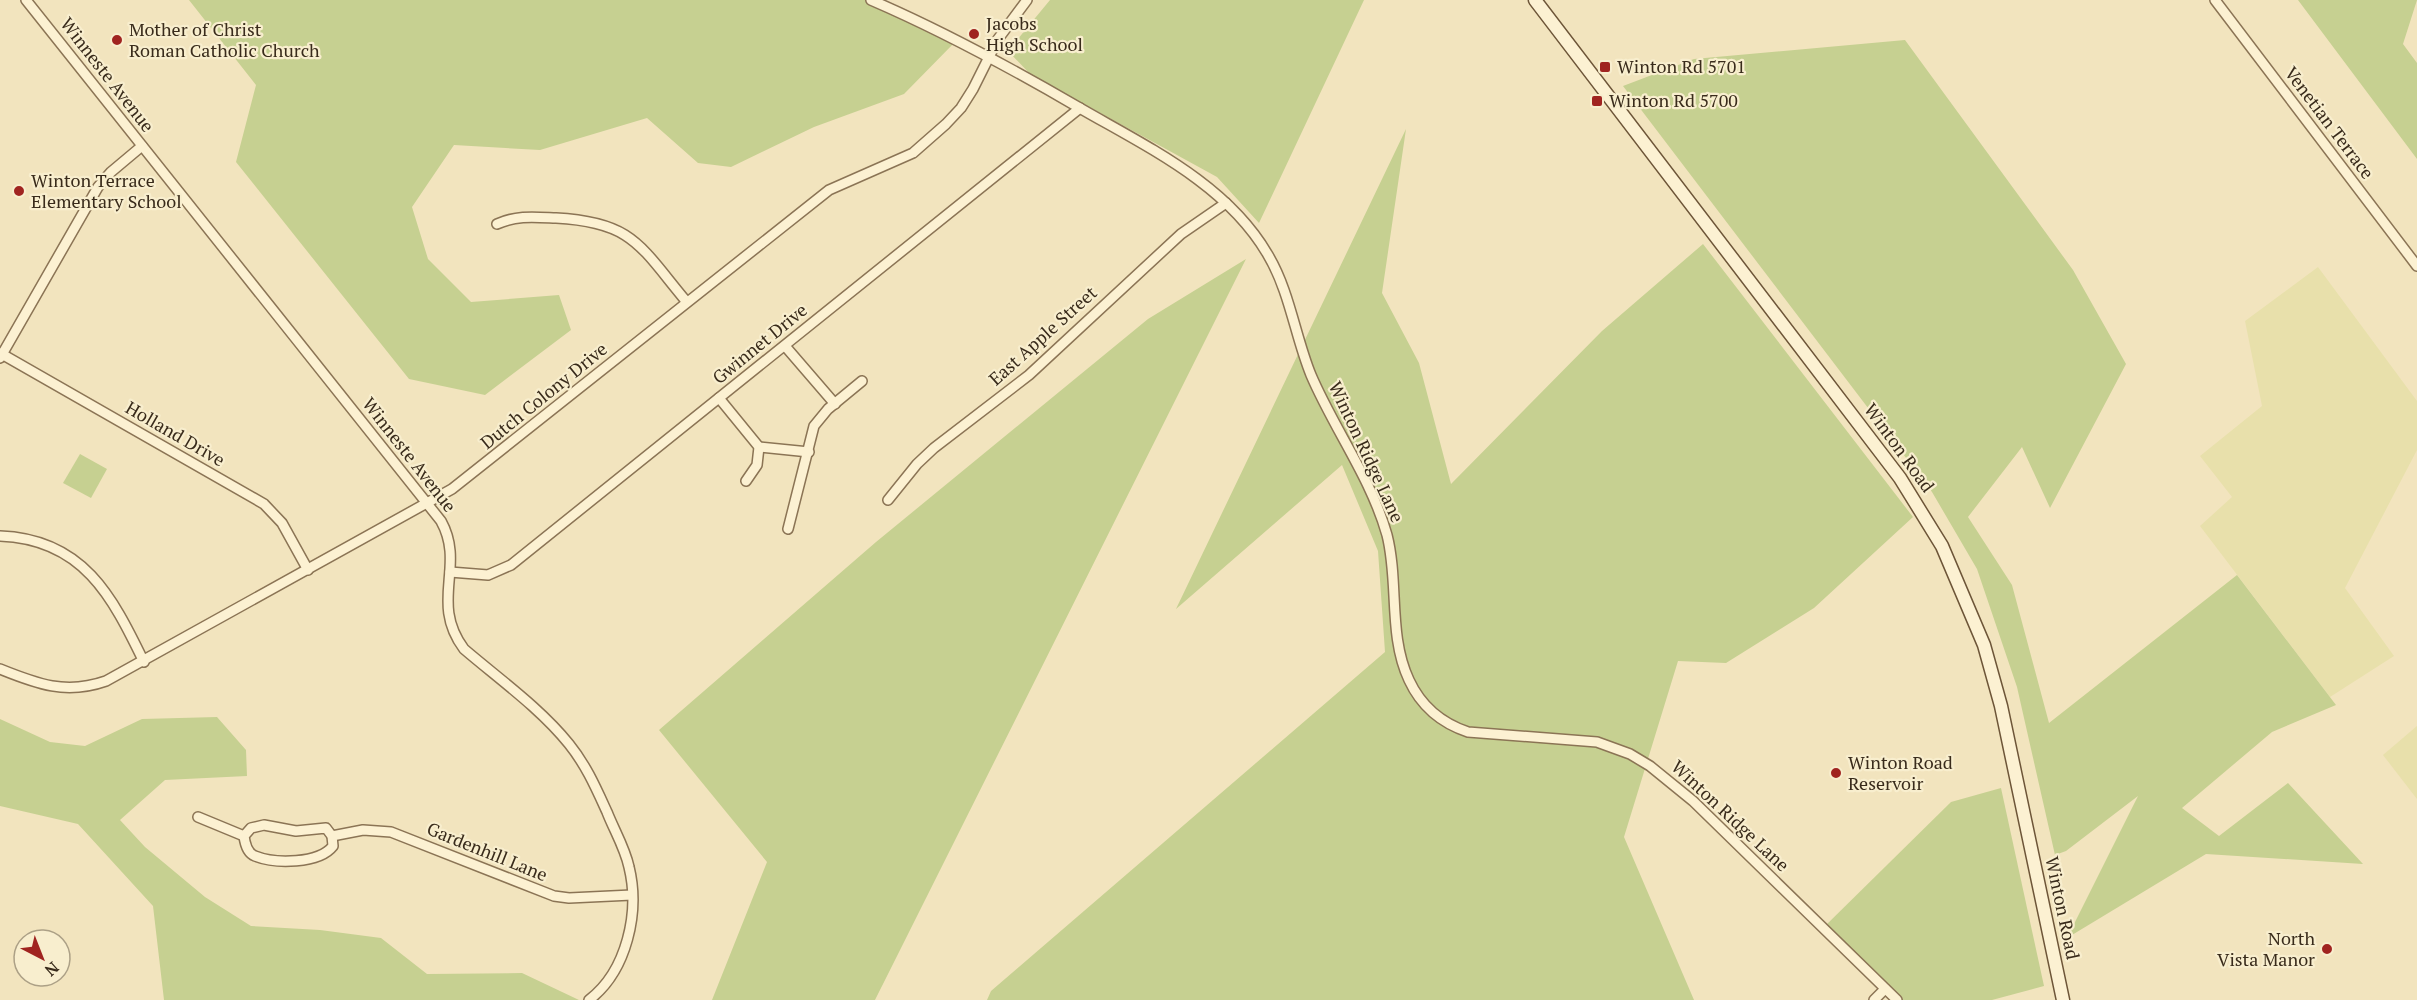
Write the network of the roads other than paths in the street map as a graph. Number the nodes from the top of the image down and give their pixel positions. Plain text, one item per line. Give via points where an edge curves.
1 (26, 0) edge
2 (871, 0) edge
3 (1027, 0) edge
4 (1535, 0) edge
5 (2215, 0) edge
6 (989, 58) junction
7 (1080, 108) junction
8 (142, 146) junction
9 (1226, 203) junction
10 (497, 224) dead end
11 (2417, 266) edge
12 (686, 301) junction
13 (785, 346) junction
14 (1, 355) edge
15 (862, 381) dead end
16 (719, 398) junction
17 (835, 404) junction
18 (759, 447) junction
19 (809, 452) junction
20 (746, 480) dead end
21 (888, 500) dead end
22 (427, 503) junction
23 (788, 529) dead end
24 (0, 536) edge
25 (308, 570) junction
26 (450, 572) junction
27 (144, 662) junction
28 (0, 669) edge
29 (198, 818) dead end
30 (244, 836) junction
31 (332, 836) junction
32 (633, 895) junction
33 (1885, 989) junction
34 (589, 1000) edge
35 (1874, 1000) edge
36 (1897, 1000) edge
37 (2063, 1000) edge

1 - 8 street, Winneste Avenue
2 - 6 street, Winton Ridge Lane via 938,29
3 - 6 street, Dutch Colony Drive
4 - 37 main road, Winton Road via 1900,478 1942,546 1972,612 1996,684
5 - 11 street, Venetian Terrace
6 - 7 street, Winton Ridge Lane
6 - 12 street, Dutch Colony Drive via 961,108 930,140 913,153 829,190
7 - 9 street, Winton Ridge Lane via 1136,137
7 - 13 street, Gwinnet Drive
8 - 14 street via 98,187
8 - 22 street, Winneste Avenue
9 - 21 street, East Apple Street via 1181,234 1029,375 934,448
9 - 33 street, Winton Ridge Lane via 1269,256 1310,373 1379,513 1392,557 1402,662 1422,702 1442,721 1468,732 1597,742 1622,750 1650,766 1693,801
10 - 12 street via 515,216 585,219 610,226 638,244
12 - 22 street, Dutch Colony Drive via 544,418 452,489
13 - 16 street, Gwinnet Drive
13 - 17 street
14 - 25 street, Holland Drive via 264,504 282,523
15 - 17 street
16 - 18 street
16 - 26 street, Gwinnet Drive via 504,569 480,575
17 - 19 street via 814,426
18 - 19 street
18 - 20 street via 757,465
19 - 23 street
22 - 25 street, Dutch Colony Drive
22 - 26 street, Winneste Avenue via 448,538
24 - 27 street via 50,546 91,573 110,596
25 - 27 street, Dutch Colony Drive
26 - 32 street, Winneste Avenue via 447,612 456,638 552,725 582,760 626,856
27 - 28 street, Dutch Colony Drive via 106,681 72,689 38,685
29 - 30 street
30 - 31 street, Gardenhill Lane via 251,828 264,825 296,831 326,828
30 - 31 street via 255,856 292,861 328,852 333,846
31 - 32 street, Gardenhill Lane via 363,830 391,832 554,896
32 - 34 street, Winneste Avenue via 625,947 611,975
33 - 35 street
33 - 36 street, Winton Ridge Lane

